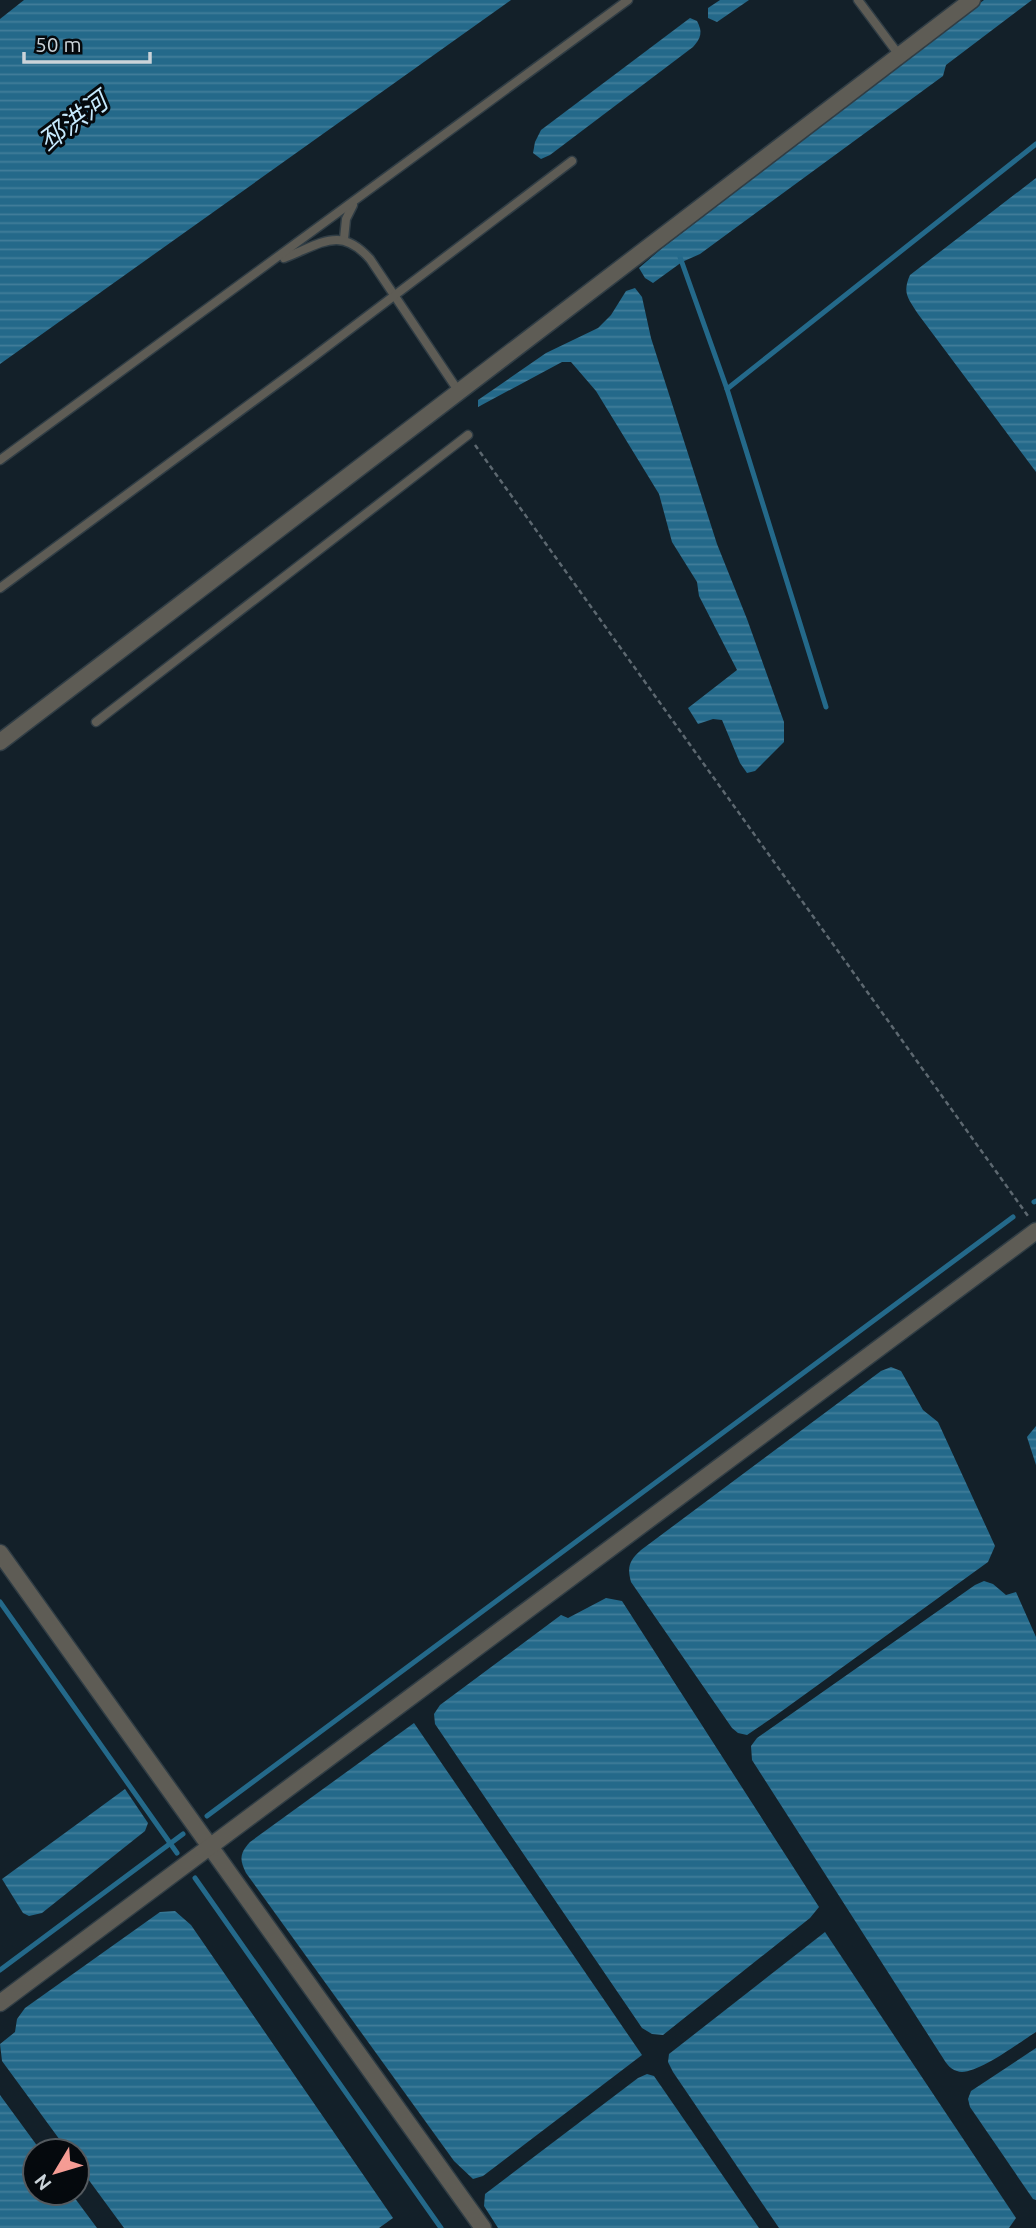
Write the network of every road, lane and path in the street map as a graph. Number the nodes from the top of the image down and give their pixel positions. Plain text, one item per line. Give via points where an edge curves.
1 (628, 0) edge
2 (858, 0) edge
3 (972, 0) edge
4 (899, 55) junction
5 (572, 161) dead end
6 (354, 202) junction
7 (344, 239) junction
8 (273, 262) junction
9 (394, 296) junction
10 (458, 392) junction
11 (468, 435) joint
12 (0, 460) edge
13 (0, 588) edge
14 (96, 722) dead end
15 (0, 742) edge
16 (1028, 1216) dead end
17 (1036, 1231) edge
18 (0, 1553) edge
19 (211, 1847) junction
20 (0, 2003) edge
21 (483, 2228) edge

1 - 6 lane
2 - 4 lane
3 - 4 street
4 - 10 street
5 - 9 lane
6 - 7 lane
6 - 8 lane
7 - 8 lane
7 - 9 lane via 370,259
8 - 12 lane
9 - 10 lane
9 - 13 lane
10 - 15 street
11 - 14 lane
11 - 16 path
17 - 19 street
18 - 19 street
19 - 20 street
19 - 21 street

